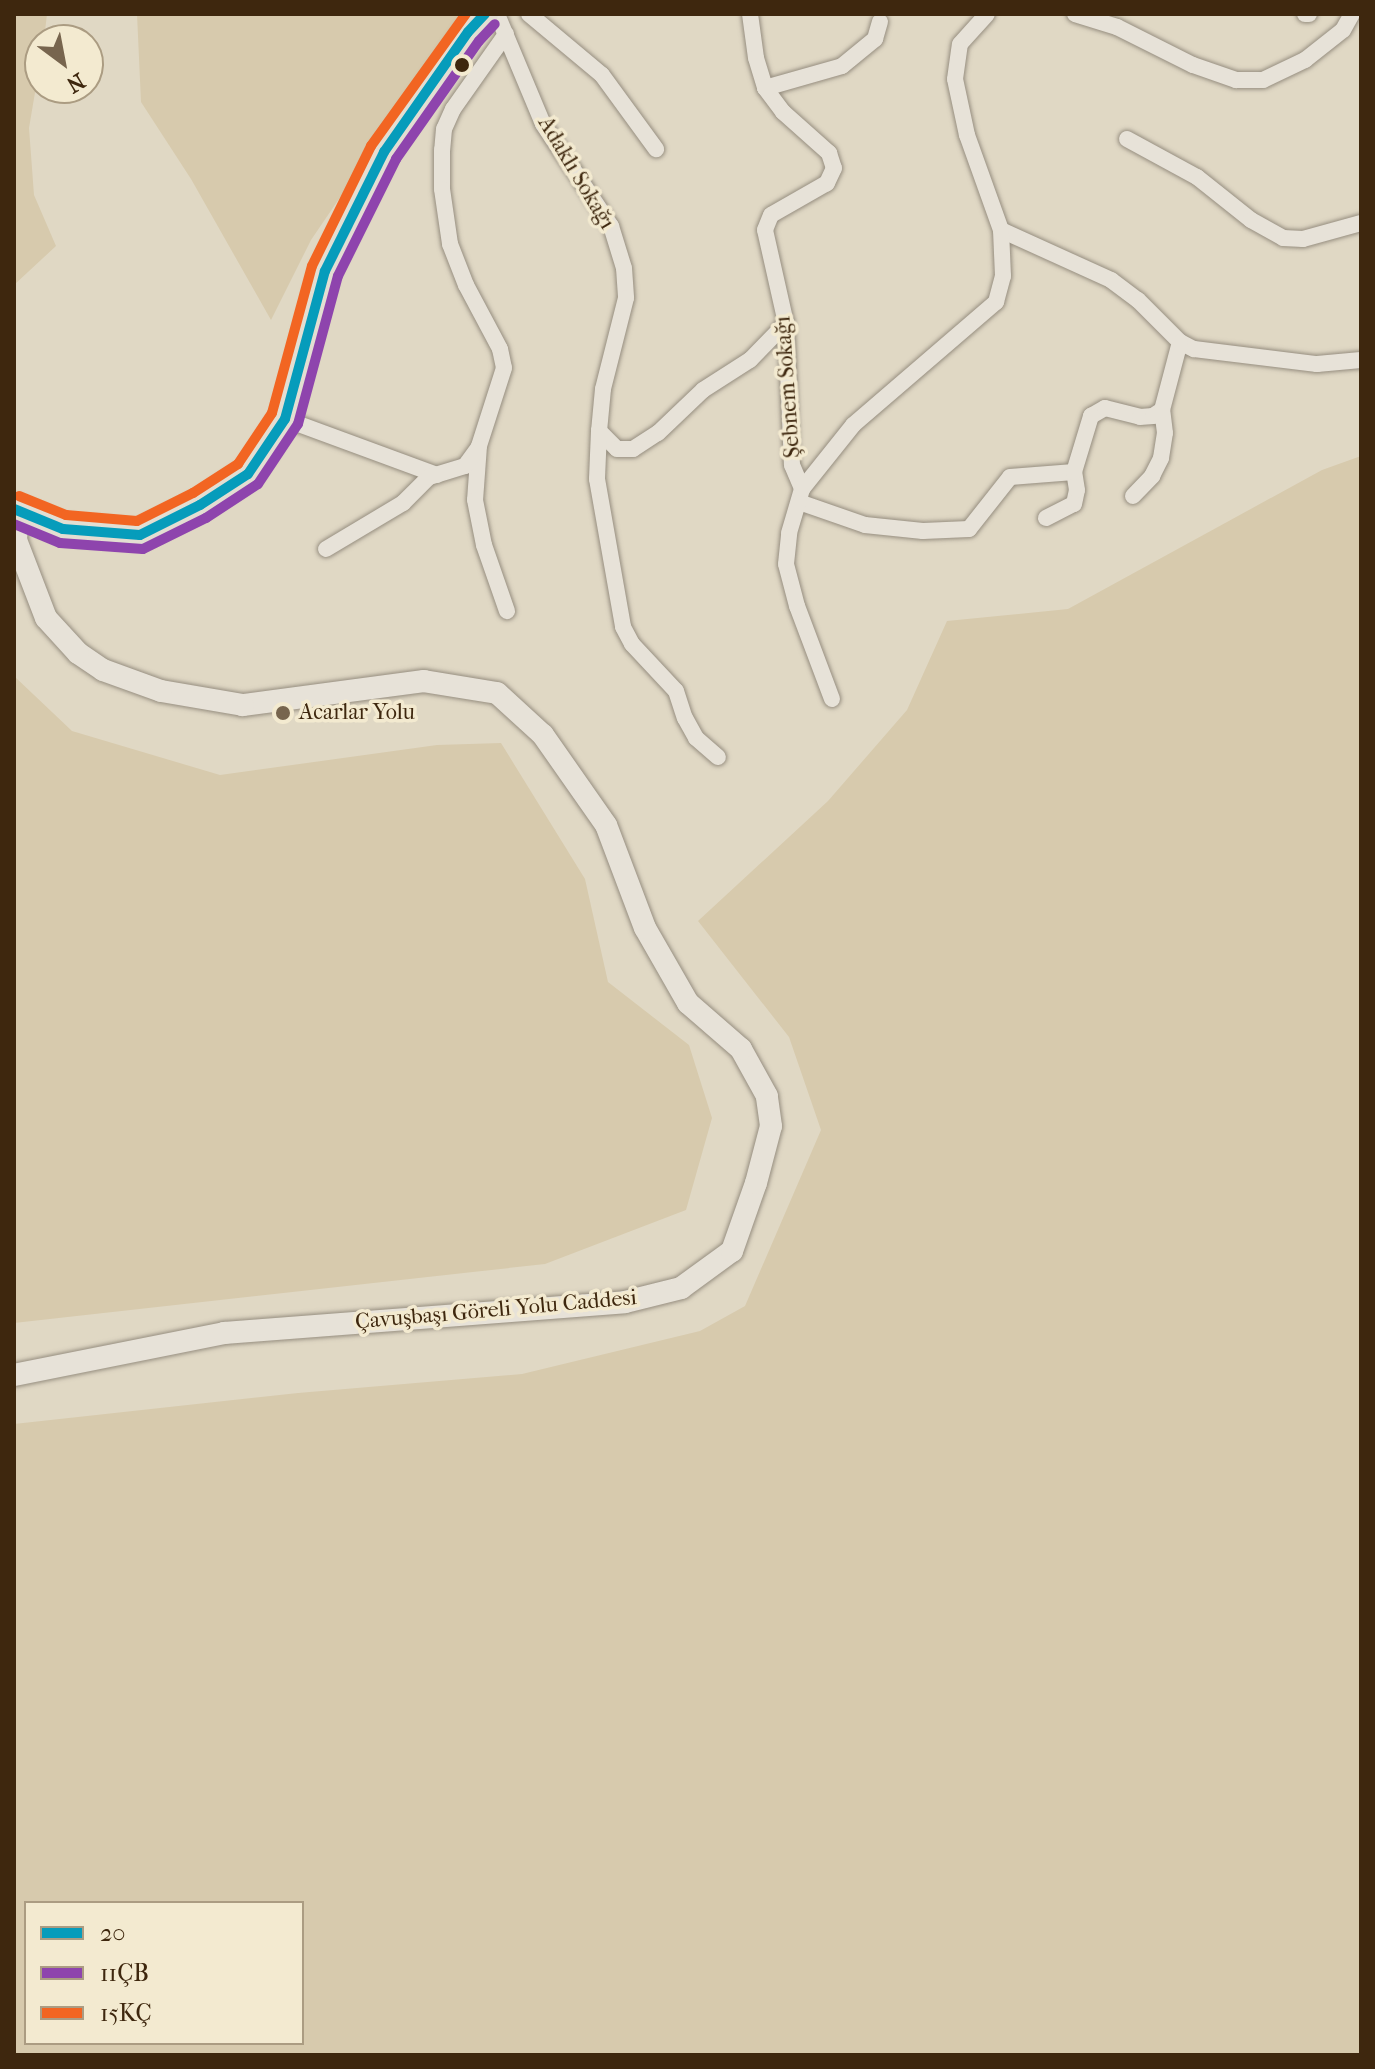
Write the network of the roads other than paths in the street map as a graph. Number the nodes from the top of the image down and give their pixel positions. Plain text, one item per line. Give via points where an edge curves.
1 (485, 14) edge
2 (497, 14) edge
3 (529, 14) edge
4 (750, 14) edge
5 (1075, 14) edge
6 (1352, 14) edge
7 (982, 15) edge
8 (880, 22) dead end
9 (506, 34) junction
10 (765, 88) junction
11 (1127, 139) dead end
12 (656, 149) dead end
13 (1361, 223) edge
14 (1001, 230) junction
15 (786, 323) junction
16 (1180, 342) junction
17 (1361, 360) edge
18 (1162, 410) junction
19 (285, 419) junction
20 (599, 431) junction
21 (479, 446) junction
22 (1074, 472) junction
23 (437, 475) junction
24 (800, 496) junction
25 (1133, 496) dead end
26 (16, 510) edge
27 (1046, 518) dead end
28 (326, 549) dead end
29 (507, 611) dead end
30 (832, 699) dead end
31 (718, 757) dead end
32 (14, 1375) edge

1 - 19 main road via 384,152 325,271
2 - 9 street, Adaklı Sokağı
3 - 12 street via 602,75
4 - 10 street, Şebnem Sokağı
5 - 6 street via 1117,27 1193,65 1236,80 1263,80 1305,60 1343,30
7 - 14 street via 960,44 955,79 967,135
8 - 10 street via 875,39 842,66
9 - 20 street, Adaklı Sokağı via 543,124 611,226 624,268 626,298 603,389
9 - 21 street via 453,109 442,150 450,244 504,368
10 - 15 street, Şebnem Sokağı via 783,112 829,153 834,168 827,183 771,215 765,230
11 - 13 street via 1197,177 1283,238 1303,239
14 - 16 street via 1111,280
14 - 24 street via 1003,276 996,302 853,425
15 - 20 street via 750,360 703,390 633,449 617,449
15 - 24 street, Şebnem Sokağı via 792,465
16 - 17 street via 1194,349 1317,364
16 - 18 street
18 - 22 street via 1140,417 1098,410 1091,416
18 - 25 street via 1161,458
19 - 23 street
19 - 26 main road via 248,474 140,535 63,529
20 - 31 street, Adaklı Sokağı via 597,479 623,627 676,691 696,738
21 - 23 street via 465,466
21 - 29 street via 475,500
22 - 24 street via 1010,477 969,529 865,525
22 - 27 street via 1074,504
23 - 28 street via 403,503
24 - 30 street via 786,564
26 - 32 main road, Çavuşbaşı Göreli Yolu Caddesi via 16,540 46,618 78,653 103,670 161,691 243,705 424,681 497,693 543,735 606,825 645,928 688,1003 741,1049 767,1096 771,1126 732,1251 681,1288 625,1302 224,1333

